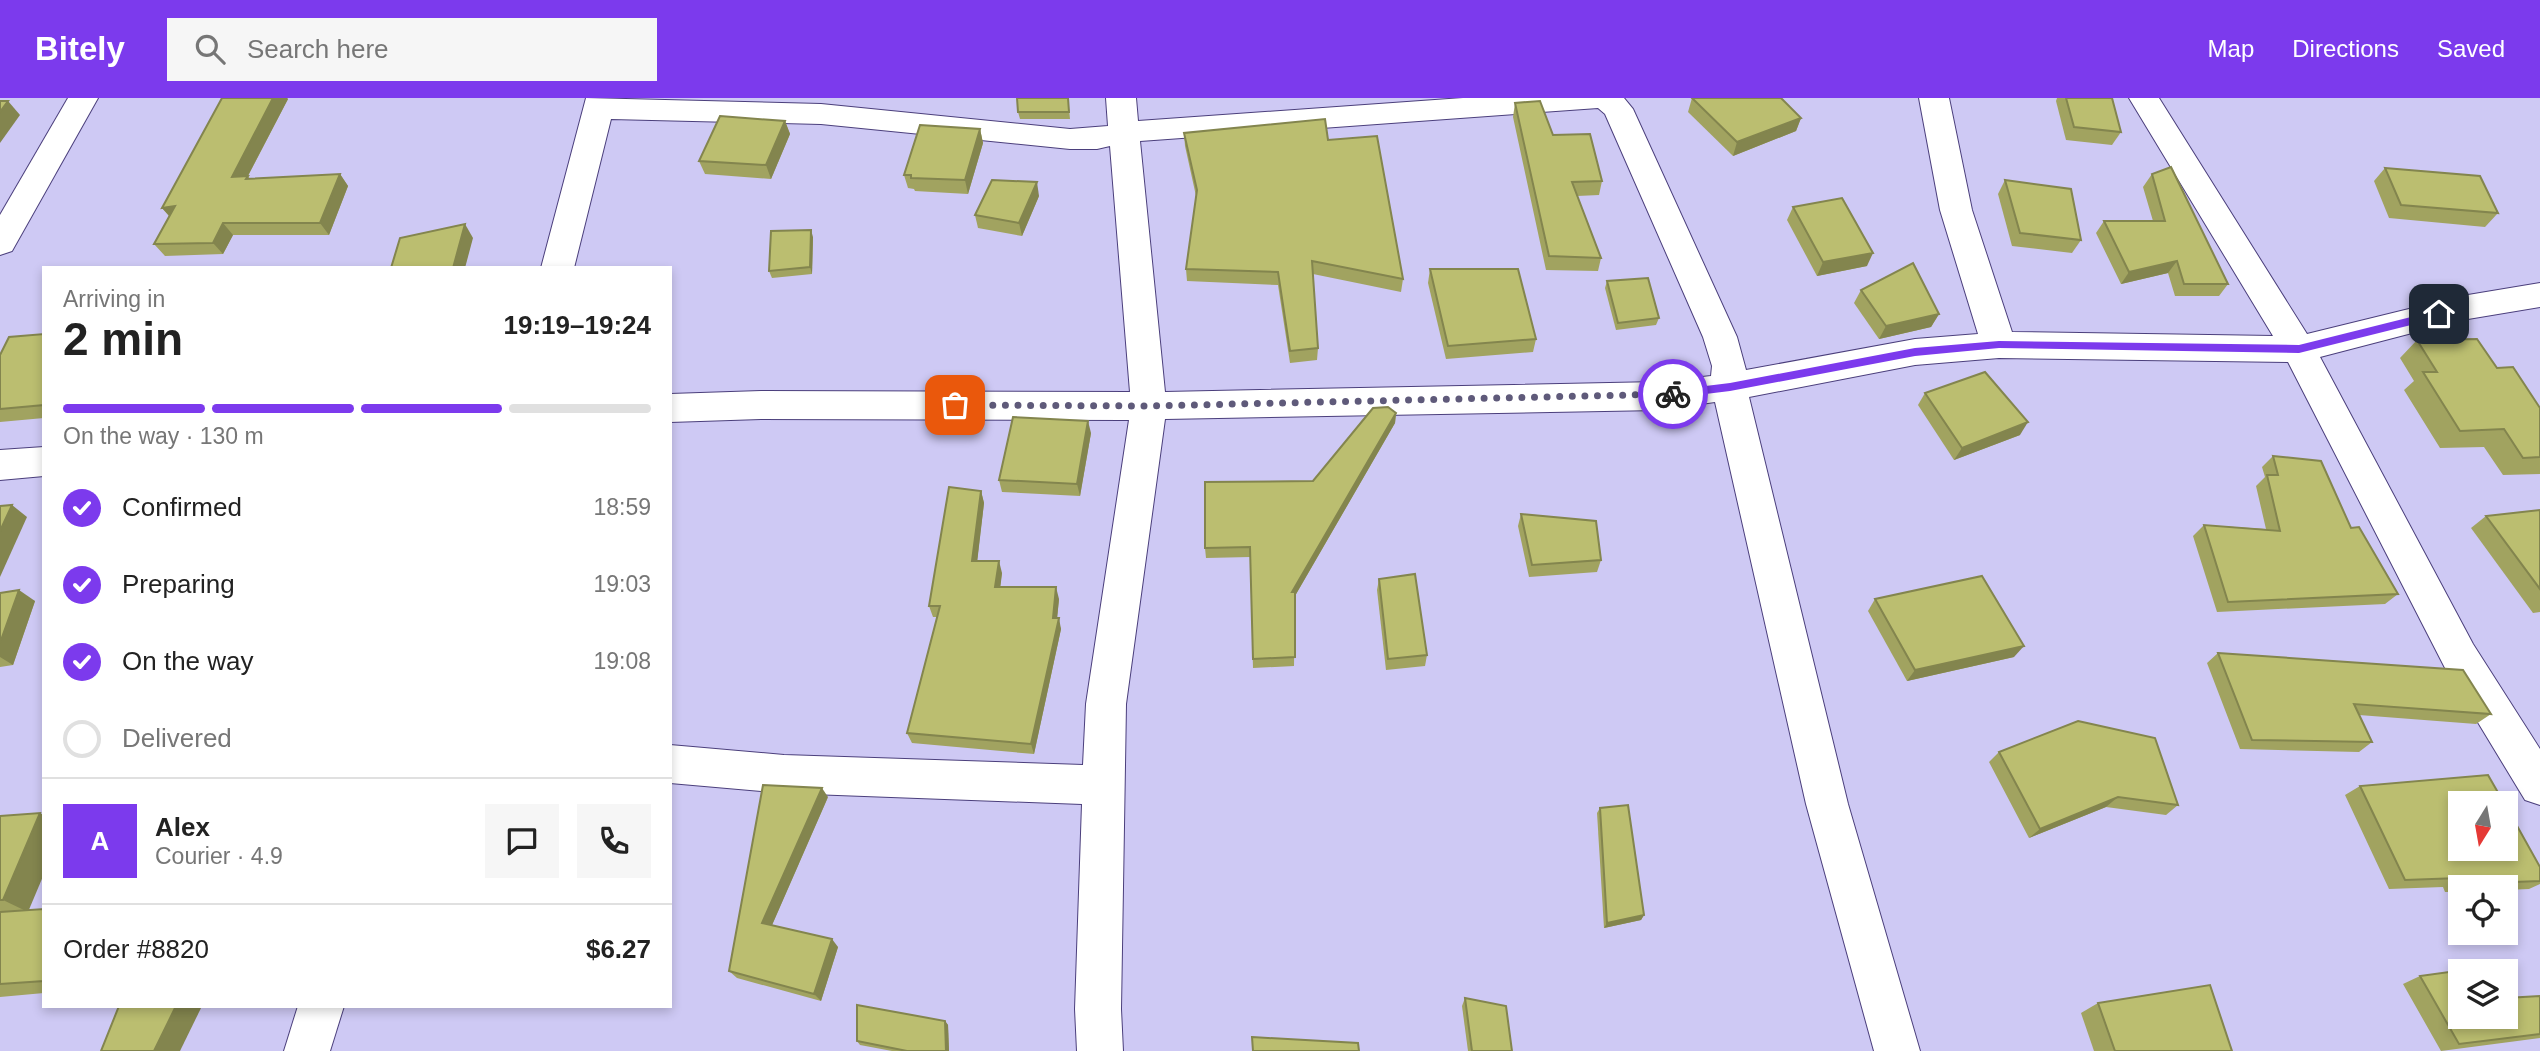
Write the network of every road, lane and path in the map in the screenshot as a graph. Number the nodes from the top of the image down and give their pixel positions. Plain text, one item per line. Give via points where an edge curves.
1 (83, 98) edge
2 (1121, 98) edge
3 (1604, 98) edge
4 (1934, 98) edge
5 (2144, 98) edge
6 (600, 103) edge
7 (1124, 132) junction
8 (0, 243) edge
9 (558, 266) edge
10 (2540, 295) edge
11 (1999, 345) junction
12 (2299, 349) junction
13 (1730, 387) junction
14 (1149, 406) junction
15 (672, 408) edge
16 (42, 461) edge
17 (0, 465) edge
18 (672, 764) edge
19 (1104, 785) junction
20 (2540, 786) edge
21 (320, 1008) edge
22 (307, 1051) edge
23 (1100, 1051) edge
24 (1896, 1051) edge

1 - 8 street
2 - 7 street
3 - 7 street
3 - 13 street via 1618,109 1720,337
4 - 11 street via 1956,211
5 - 12 street
6 - 7 street via 821,114 1070,139
6 - 9 street
7 - 14 street
10 - 12 street via 2462,308
11 - 12 street
11 - 13 street via 1915,352
12 - 20 street via 2459,656
13 - 14 street via 1658,396
13 - 24 street via 1784,627
14 - 15 street
14 - 19 street via 1107,692
16 - 17 street
18 - 19 street via 717,771
19 - 23 street
21 - 22 street

